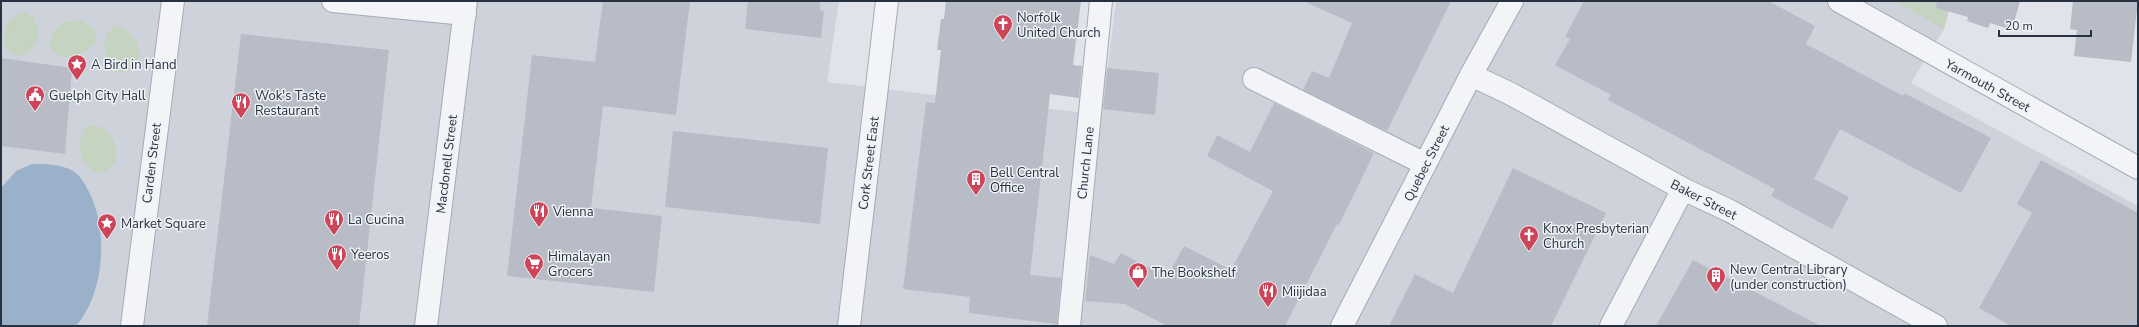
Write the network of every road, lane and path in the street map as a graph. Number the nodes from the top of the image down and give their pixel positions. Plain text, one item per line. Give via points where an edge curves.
1 (173, 1) edge
2 (333, 1) edge
3 (887, 1) edge
4 (1101, 1) edge
5 (1512, 1) edge
6 (1839, 1) edge
7 (465, 8) edge
8 (1471, 75) junction
9 (1254, 79) dead end
10 (1425, 164) junction
11 (2138, 168) edge
12 (1683, 189) junction
13 (132, 326) edge
14 (426, 326) edge
15 (849, 326) edge
16 (1069, 326) edge
17 (1342, 326) edge
18 (1611, 326) edge
19 (1936, 326) edge

1 - 13 street, Carden Street
2 - 7 street
3 - 15 street, Cork Street East
4 - 16 street, Church Lane
5 - 8 street, Quebec Street
6 - 11 street, Yarmouth Street
7 - 14 street, Macdonell Street
8 - 10 street, Quebec Street
8 - 12 street, Baker Street via 1511,94
9 - 10 street
10 - 17 street, Quebec Street
12 - 18 street
12 - 19 street, Baker Street via 1730,211

